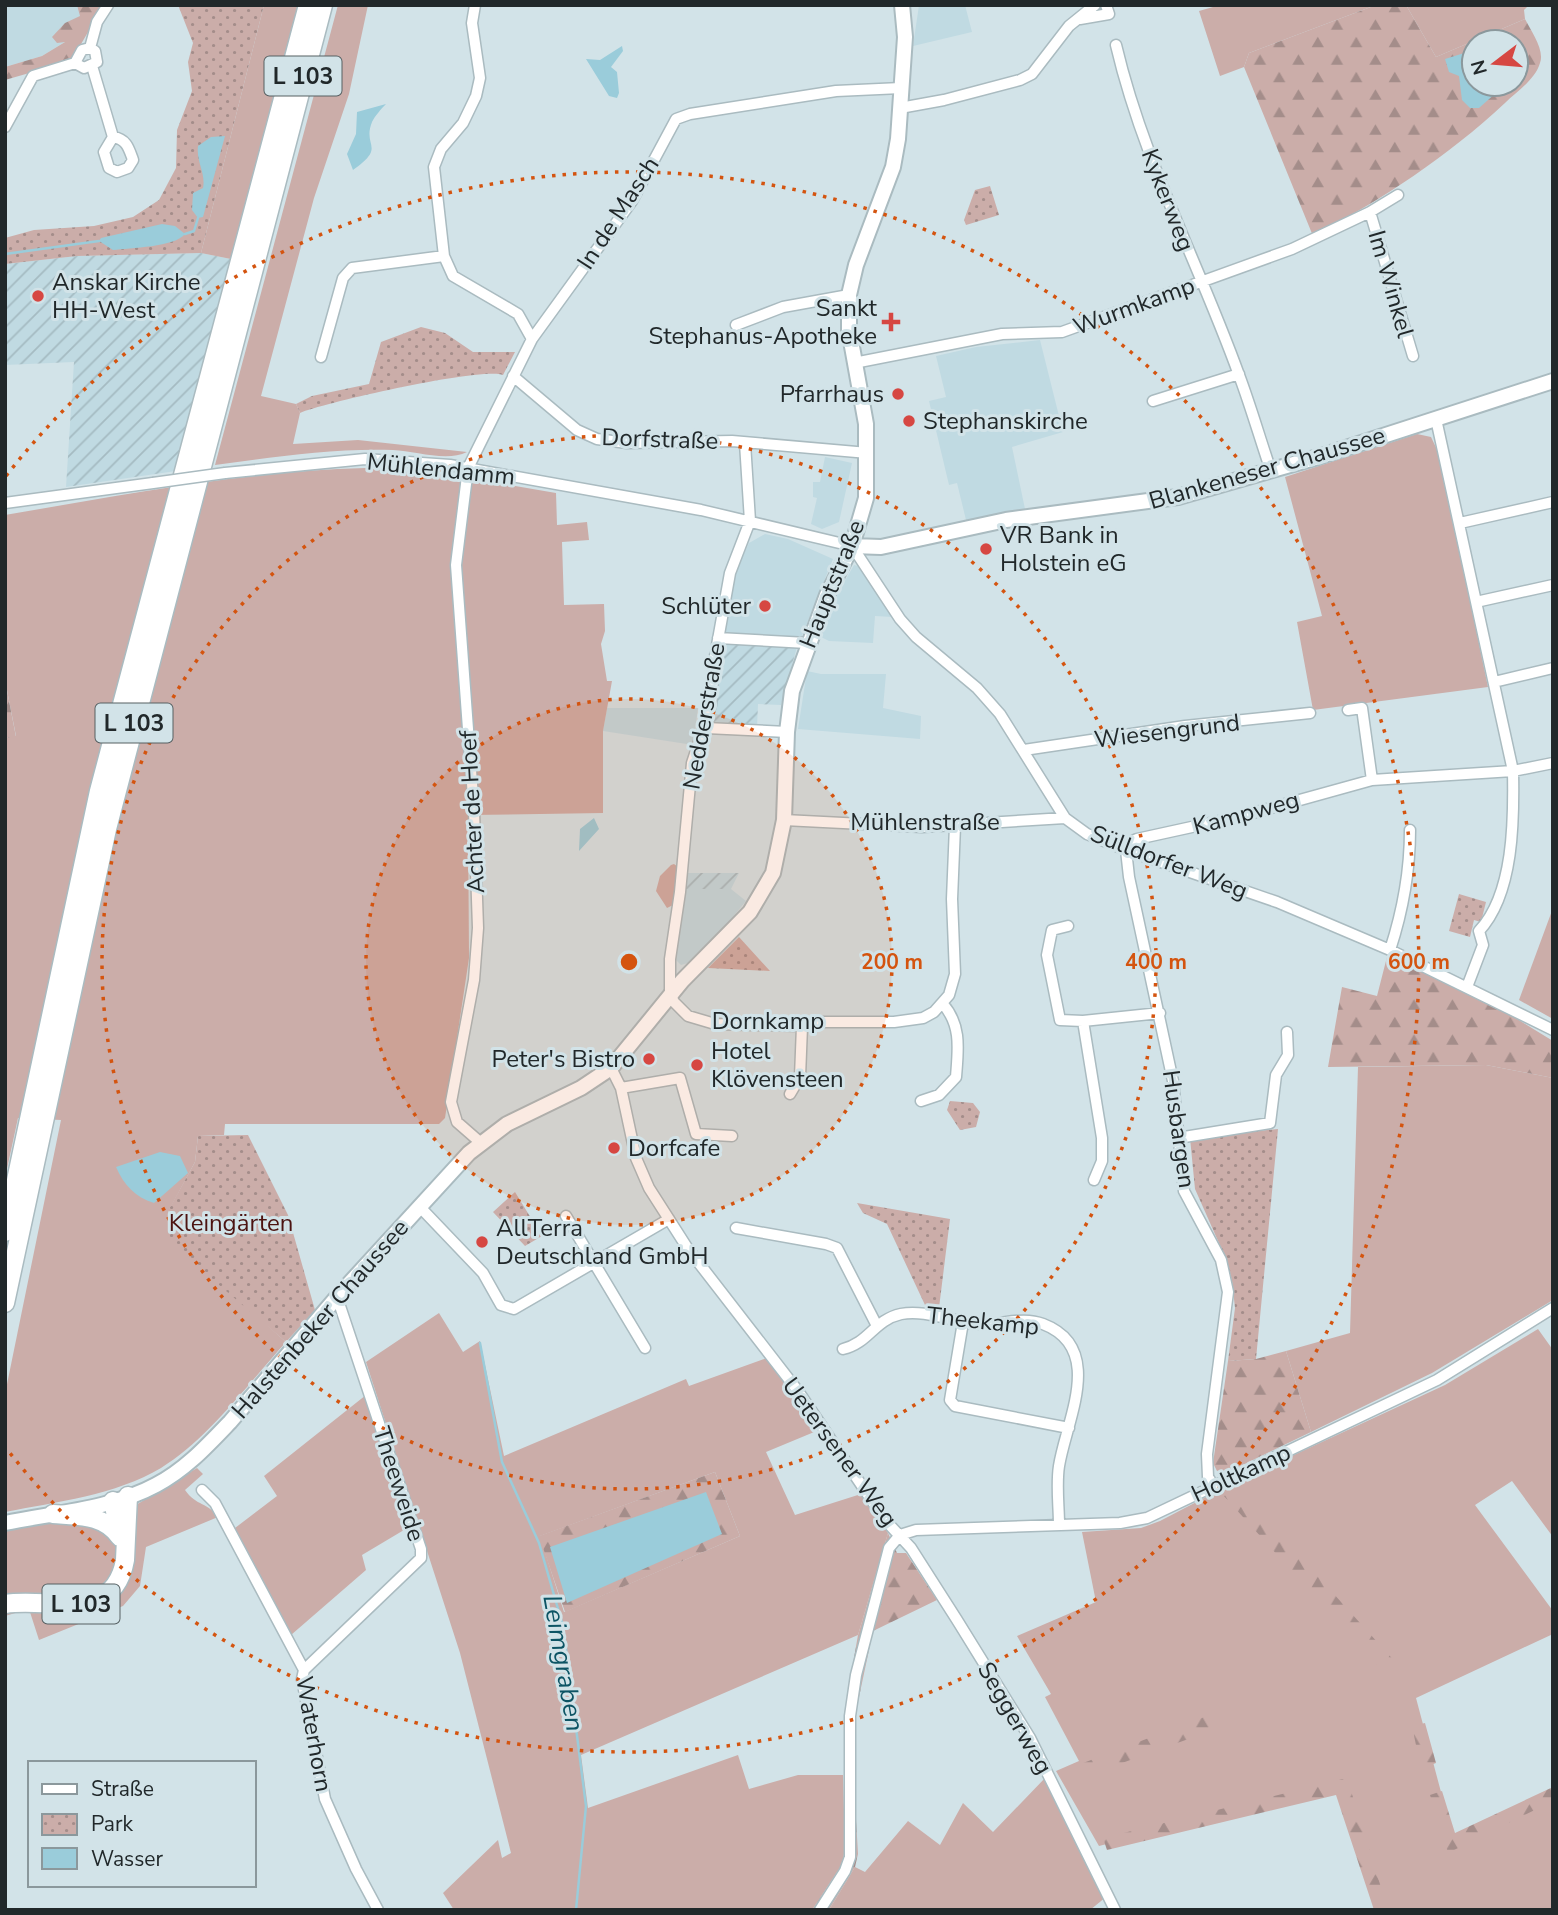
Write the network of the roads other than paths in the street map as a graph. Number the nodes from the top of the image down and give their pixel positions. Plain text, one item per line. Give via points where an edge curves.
1 (107, 5) edge
2 (308, 5) edge
3 (323, 5) edge
4 (475, 5) edge
5 (902, 5) edge
6 (1095, 5) edge
7 (1106, 5) edge
8 (1079, 19) junction
9 (1116, 45) dead end
10 (90, 48) junction
11 (75, 63) junction
12 (92, 66) junction
13 (901, 88) junction
14 (900, 108) junction
15 (5, 127) edge
16 (114, 137) dead end
17 (1398, 195) dead end
18 (1370, 212) junction
19 (444, 256) junction
20 (1200, 282) junction
21 (849, 295) junction
22 (736, 325) dead end
23 (532, 339) junction
24 (1413, 356) dead end
25 (321, 357) dead end
26 (854, 363) junction
27 (1239, 374) junction
28 (513, 376) junction
29 (1553, 381) edge
30 (1153, 401) dead end
31 (1436, 419) junction
32 (745, 443) junction
33 (867, 453) junction
34 (468, 468) junction
35 (1271, 471) junction
36 (1553, 502) edge
37 (5, 503) edge
38 (750, 521) junction
39 (1460, 523) junction
40 (852, 546) junction
41 (1553, 585) edge
42 (1476, 602) junction
43 (718, 638) junction
44 (807, 643) junction
45 (1553, 668) edge
46 (1494, 682) junction
47 (1348, 710) dead end
48 (1310, 713) dead end
49 (706, 728) junction
50 (787, 732) junction
51 (1024, 750) junction
52 (1553, 764) edge
53 (1513, 771) junction
54 (1372, 780) junction
55 (1065, 818) junction
56 (784, 820) junction
57 (955, 826) junction
58 (1410, 830) dead end
59 (1123, 849) junction
60 (1068, 926) dead end
61 (1390, 950) junction
62 (1467, 986) junction
63 (670, 994) junction
64 (943, 1004) junction
65 (1160, 1013) junction
66 (1083, 1021) junction
67 (802, 1026) junction
68 (1553, 1030) edge
69 (1287, 1032) dead end
70 (611, 1068) junction
71 (621, 1088) junction
72 (790, 1094) dead end
73 (921, 1101) dead end
74 (732, 1136) dead end
75 (1178, 1139) junction
76 (481, 1143) junction
77 (1094, 1181) dead end
78 (419, 1206) junction
79 (566, 1216) dead end
80 (668, 1219) junction
81 (736, 1228) dead end
82 (5, 1232) edge
83 (595, 1263) junction
84 (337, 1297) junction
85 (5, 1303) edge
86 (1553, 1308) edge
87 (963, 1322) junction
88 (876, 1324) junction
89 (645, 1348) dead end
90 (844, 1349) dead end
91 (1069, 1428) junction
92 (1213, 1485) junction
93 (202, 1490) dead end
94 (121, 1498) junction
95 (52, 1514) junction
96 (5, 1523) edge
97 (1059, 1525) junction
98 (900, 1535) junction
99 (120, 1537) junction
100 (125, 1560) junction
101 (8, 1602) edge
102 (304, 1670) junction
103 (378, 1910) edge
104 (820, 1910) edge
105 (1115, 1910) edge

1 - 10 street
2 - 82 highway, L 103 via 99,791
3 - 85 highway, L 103 via 107,829
4 - 19 street via 472,23 479,84 463,124 441,149 433,167
5 - 13 main road, Hauptstraße
6 - 8 street
7 - 8 street via 1109,14
8 - 14 street via 1032,74 1020,80
9 - 20 street, Kykerweg via 1140,129
10 - 11 street via 82,50
10 - 12 street via 97,58
11 - 12 street
11 - 15 street via 33,76
12 - 16 street
13 - 14 main road, Hauptstraße
13 - 23 street, In de Masch via 836,91 676,119 632,201
14 - 21 main road, Hauptstraße via 891,175
17 - 18 street, Wurmkamp
18 - 20 street, Wurmkamp via 1292,249
18 - 24 street, Im Winkel
19 - 23 street via 453,276 518,314
19 - 25 street via 352,268 343,278
20 - 26 street, Wurmkamp via 1062,332 1002,334
20 - 27 street, Kykerweg
21 - 22 street via 783,307
21 - 26 main road, Hauptstraße
23 - 28 street, In de Masch
26 - 33 main road, Hauptstraße
27 - 30 street
27 - 35 street, Kykerweg
28 - 32 street, Dorfstraße via 590,437 620,442
28 - 34 street, In de Masch
29 - 31 main road, Blankeneser Chaussee
31 - 35 main road, Blankeneser Chaussee
31 - 39 street
32 - 33 street, Dorfstraße
32 - 38 street, Nedderstraße
33 - 40 main road, Hauptstraße via 866,498
34 - 37 street, Mühlendamm, bridge via 365,458
34 - 38 street, Mühlendamm
34 - 76 street, Achter de Hoef via 456,565 478,928 474,980 451,1102 457,1122
35 - 40 main road, Blankeneser Chaussee via 1160,501 1006,520 881,547
36 - 39 street
38 - 40 street, Mühlendamm
38 - 43 street, Nedderstraße via 730,573
39 - 42 street
40 - 44 main road, Hauptstraße
40 - 51 street, Sülldorfer Weg via 900,619 977,688
41 - 42 street
42 - 46 street
43 - 44 street
43 - 49 street, Nedderstraße
44 - 50 main road, Hauptstraße via 792,691
45 - 46 street
46 - 53 street
47 - 54 street via 1362,708
48 - 51 street, Wiesengrund
49 - 50 street
49 - 63 street, Nedderstraße via 692,763
50 - 56 main road, Hauptstraße
51 - 55 street, Sülldorfer Weg
52 - 53 street, Kampweg
53 - 54 street, Kampweg
53 - 62 street via 1514,822 1504,878 1493,917 1479,931 1483,945
54 - 59 street, Kampweg via 1137,839
55 - 57 street, Mühlenstraße
55 - 59 street, Sülldorfer Weg via 1087,834
56 - 57 street, Mühlenstraße
56 - 63 main road, Hauptstraße via 773,873 762,895
57 - 64 street via 952,899 956,961 953,985
58 - 61 street via 1408,876
59 - 61 street, Sülldorfer Weg via 1277,902
59 - 65 street, Husbargen
60 - 66 street via 1052,930 1047,955 1057,1015 1060,1020
61 - 62 street, Sülldorfer Weg
62 - 68 street, Sülldorfer Weg
63 - 67 street, Dornkamp via 681,1010 696,1020
63 - 70 main road, Hauptstraße
64 - 67 street, Dornkamp via 910,1021
64 - 73 street via 958,1032 956,1077 939,1095
65 - 66 street
65 - 75 street, Husbargen
66 - 77 street via 1102,1138 1102,1161
67 - 72 street via 800,1077
69 - 75 street via 1288,1055 1276,1075 1270,1123
70 - 71 street, Uetersener Weg
70 - 76 main road, Halstenbeker Chaussee
71 - 74 street via 680,1078 696,1134
71 - 80 street, Uetersener Weg via 636,1158
75 - 92 street, Husbargen via 1184,1191 1221,1261 1228,1293 1206,1466
76 - 78 main road, Halstenbeker Chaussee
78 - 83 street via 483,1273 507,1308 520,1308
78 - 84 main road, Halstenbeker Chaussee
79 - 83 street
80 - 83 street
80 - 98 street, Uetersener Weg
81 - 88 street via 837,1248
83 - 89 street
84 - 94 main road, Halstenbeker Chaussee via 205,1448 155,1486
84 - 102 street, Theeweide via 421,1558
86 - 92 street, Holtkamp via 1437,1380
87 - 88 street, Theekamp via 905,1313
87 - 91 street, Theekamp via 1029,1321 1043,1324 1067,1340 1079,1373
87 - 91 street via 950,1400 955,1406
88 - 90 street, Theekamp via 862,1341
91 - 97 street, Theekamp via 1058,1475
92 - 97 street, Holtkamp via 1134,1521
93 - 102 street, Waterhorn via 215,1503
94 - 95 main road, Halstenbeker Chaussee
94 - 99 highway, L 103
94 - 100 highway, L 103
95 - 96 main road, Halstenbeker Chaussee
95 - 99 highway via 102,1520
97 - 98 street, Holtkamp via 916,1530
98 - 104 street, Uetersener Weg via 889,1548 856,1675 850,1716 850,1857
98 - 105 street, Seggerweg via 1030,1738
99 - 100 highway, L 103
100 - 101 highway, L 103 via 116,1585 93,1602
102 - 103 street, Waterhorn via 325,1799

